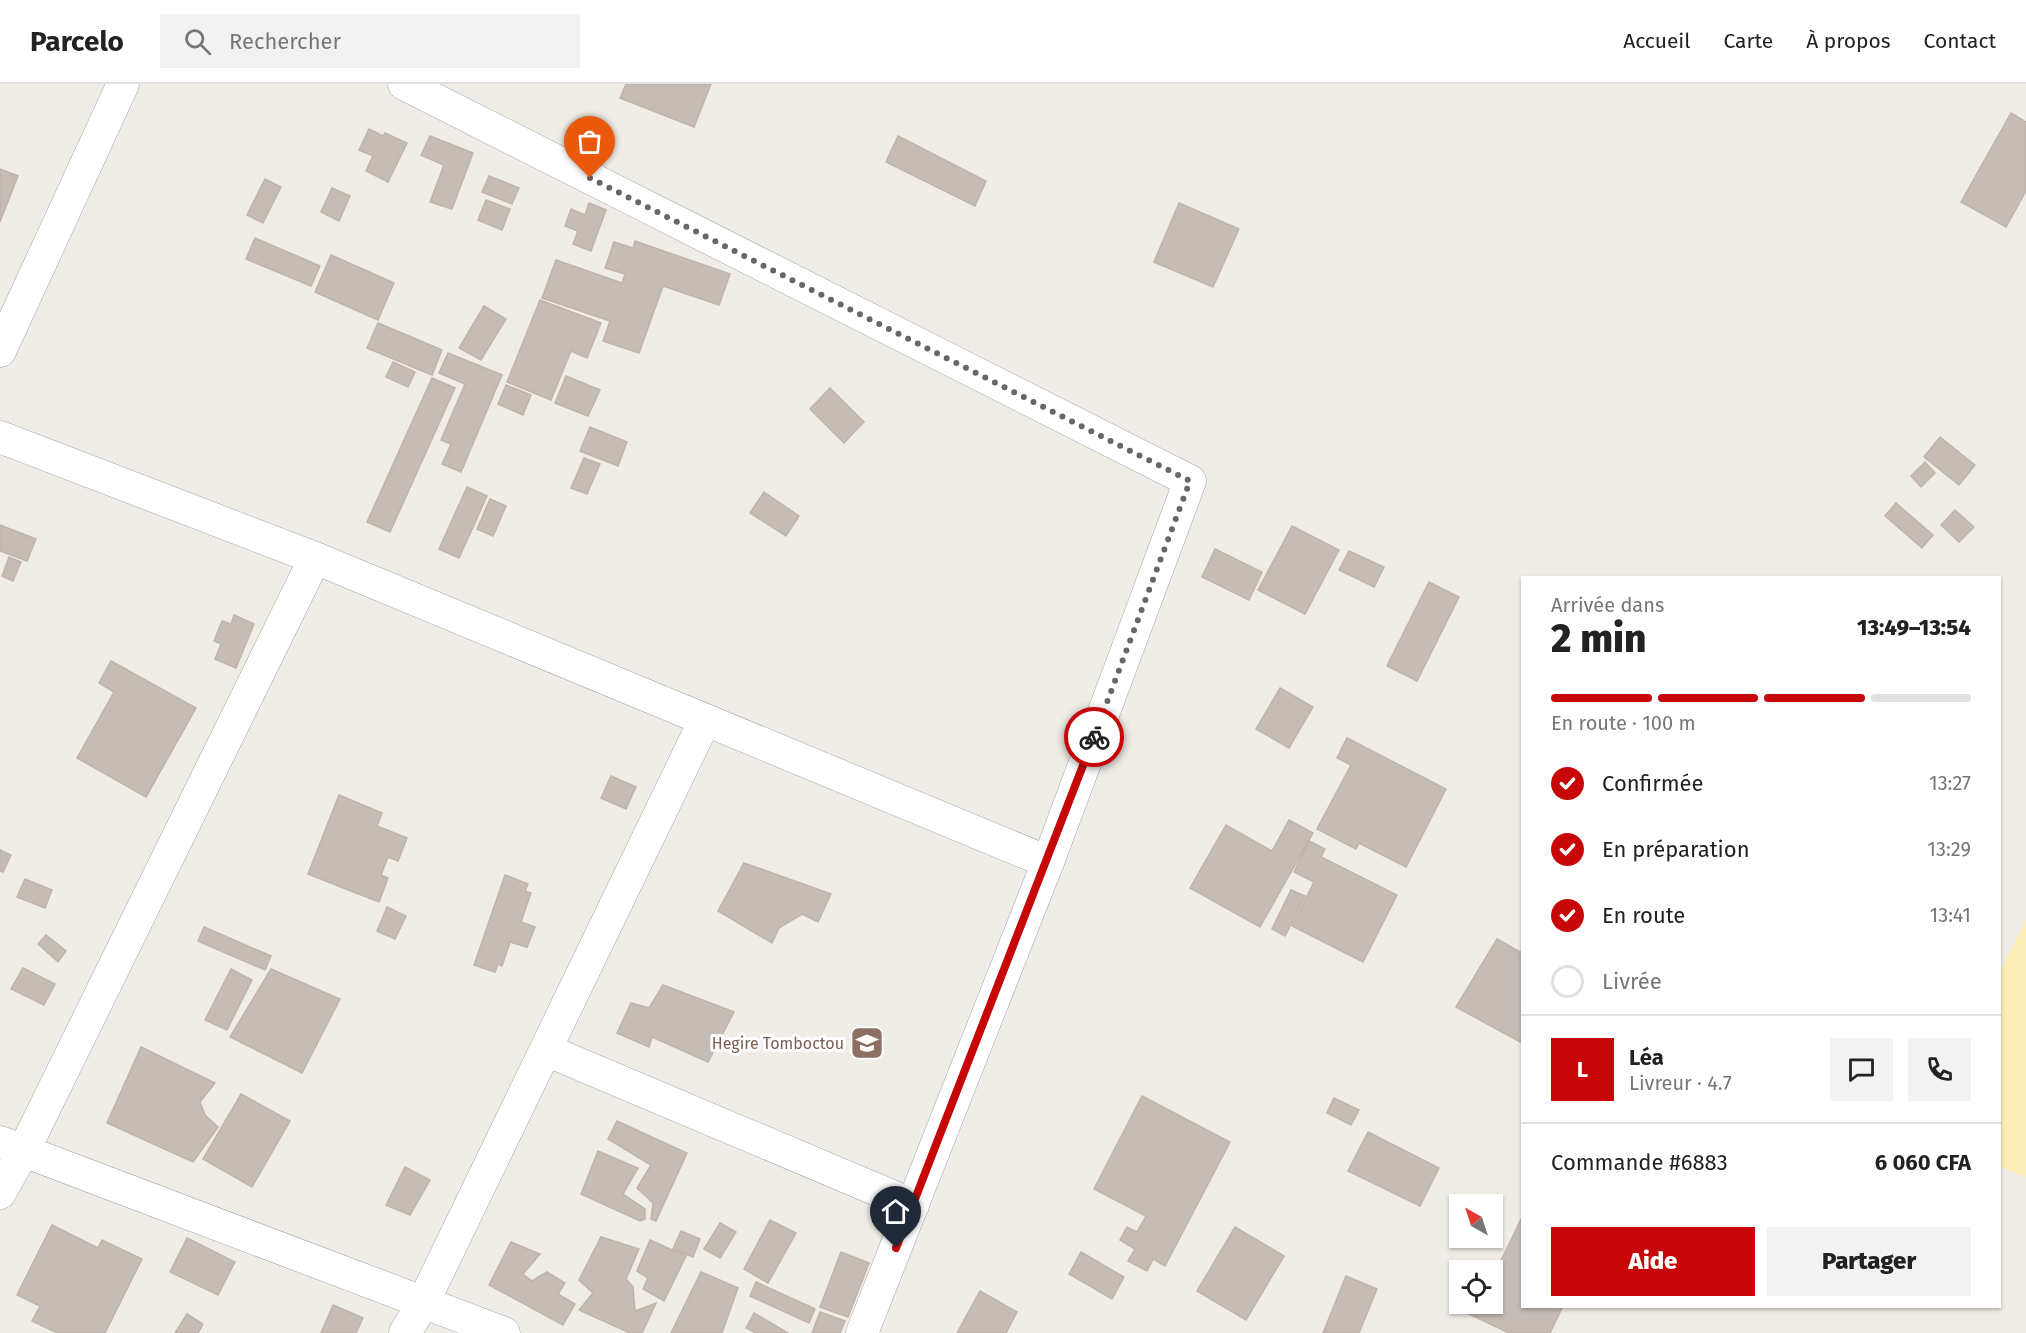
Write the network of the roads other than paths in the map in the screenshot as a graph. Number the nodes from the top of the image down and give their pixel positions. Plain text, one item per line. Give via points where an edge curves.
1 (123, 84) edge
2 (404, 84) edge
3 (0, 351) edge
4 (0, 437) edge
5 (315, 558) junction
6 (705, 720) junction
7 (1048, 862) junction
8 (546, 1050) junction
9 (12, 1147) edge
10 (0, 1193) edge
11 (912, 1205) junction
12 (423, 1303) junction
13 (405, 1333) edge
14 (504, 1333) edge
15 (862, 1333) edge

1 - 3 street
2 - 7 street via 1190,481
4 - 5 street
5 - 6 street
5 - 9 street
6 - 7 street
6 - 8 street
7 - 11 street
8 - 11 street
8 - 12 street
9 - 10 street
9 - 12 street
11 - 15 street
12 - 13 street
12 - 14 street

